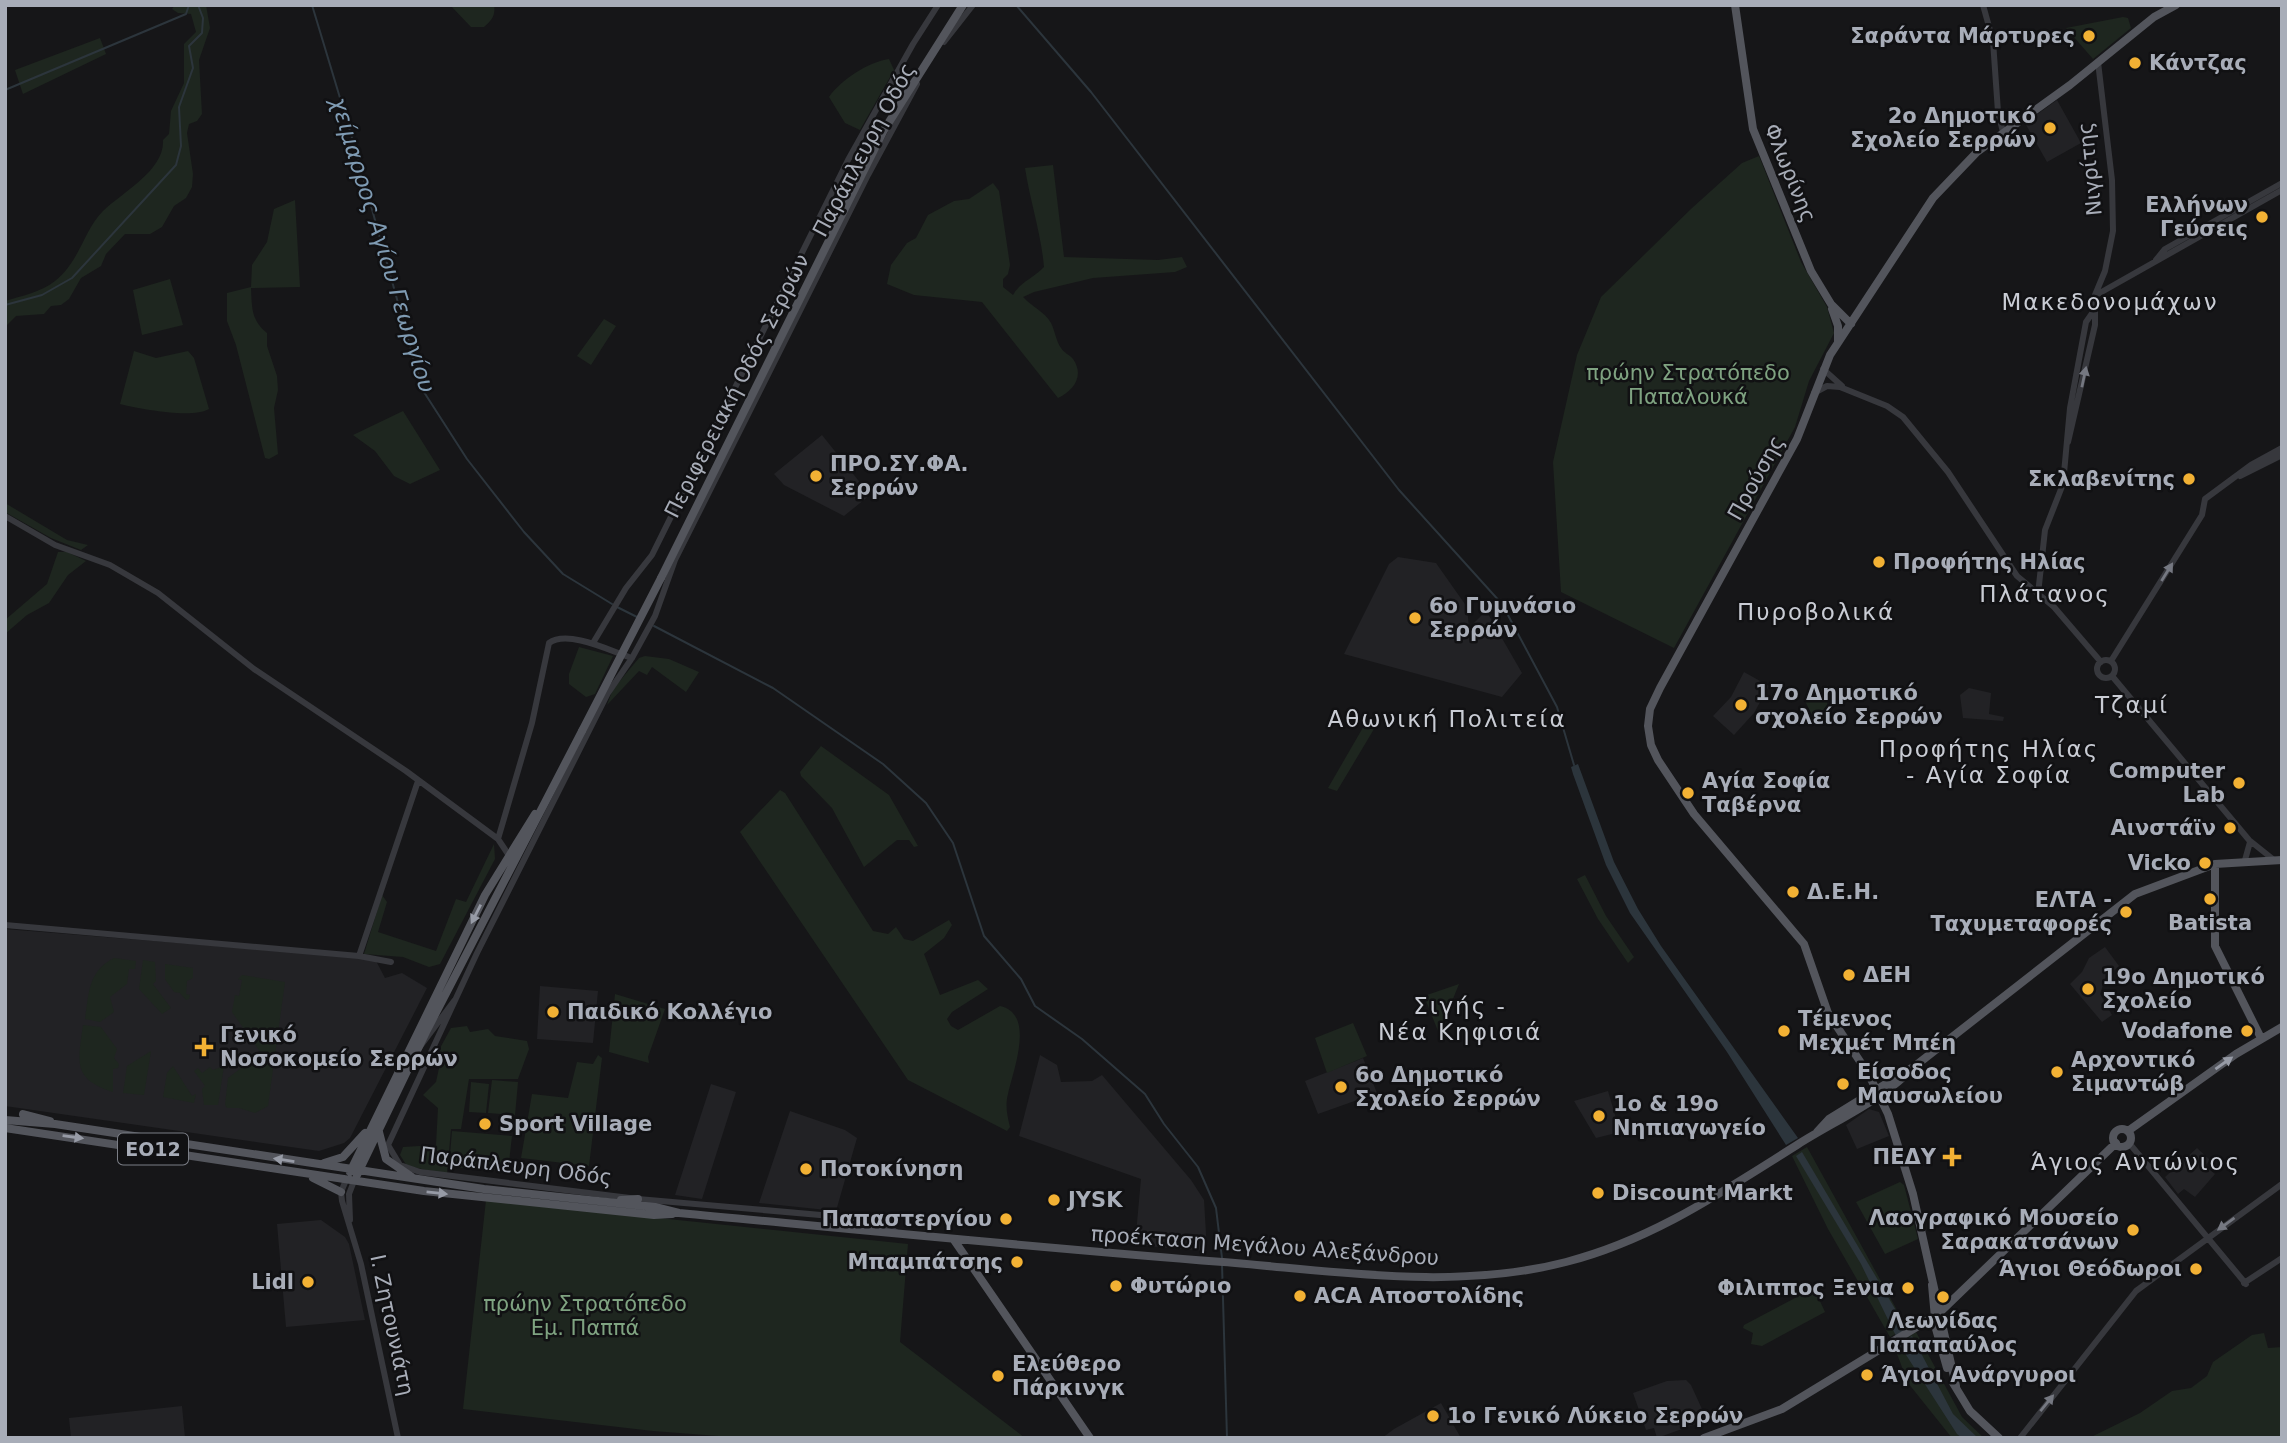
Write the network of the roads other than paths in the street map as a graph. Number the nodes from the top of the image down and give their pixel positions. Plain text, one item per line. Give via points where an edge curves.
1 (938, 5) edge
2 (962, 5) edge
3 (972, 5) edge
4 (1735, 5) edge
5 (1983, 5) edge
6 (2176, 5) edge
7 (2098, 62) junction
8 (2004, 132) junction
9 (2282, 183) edge
10 (2282, 190) edge
11 (2156, 260) junction
12 (2097, 294) junction
13 (1831, 304) junction
14 (1851, 324) junction
15 (1837, 343) junction
16 (1823, 369) junction
17 (1847, 389) junction
18 (1814, 393) junction
19 (2282, 448) edge
20 (2282, 455) edge
21 (2238, 476) junction
22 (5, 516) edge
23 (2038, 594) junction
24 (593, 643) junction
25 (632, 658) junction
26 (2111, 661) junction
27 (2101, 662) junction
28 (2112, 676) junction
29 (418, 781) junction
30 (552, 788) junction
31 (498, 839) junction
32 (2249, 840) junction
33 (508, 854) junction
34 (2245, 860) junction
35 (2278, 860) edge
36 (2215, 864) junction
37 (5, 925) edge
38 (359, 956) junction
39 (391, 962) dead end
40 (439, 986) junction
41 (448, 990) junction
42 (457, 998) junction
43 (2282, 1027) edge
44 (2261, 1038) junction
45 (418, 1049) junction
46 (1876, 1093) junction
47 (1865, 1105) junction
48 (1881, 1110) junction
49 (23, 1114) dead end
50 (376, 1119) junction
51 (5, 1120) edge
52 (55, 1124) junction
53 (1890, 1124) junction
54 (5, 1128) edge
55 (379, 1130) junction
56 (2128, 1131) junction
57 (1813, 1134) junction
58 (2116, 1143) junction
59 (2129, 1143) junction
60 (305, 1163) junction
61 (355, 1171) junction
62 (301, 1172) junction
63 (350, 1180) junction
64 (425, 1181) junction
65 (2282, 1184) edge
66 (341, 1192) junction
67 (638, 1199) junction
68 (598, 1202) junction
69 (678, 1213) junction
70 (350, 1220) junction
71 (900, 1235) junction
72 (2206, 1239) junction
73 (954, 1240) junction
74 (2282, 1258) edge
75 (1937, 1314) junction
76 (1918, 1326) junction
77 (1939, 1342) junction
78 (1956, 1387) junction
79 (398, 1438) edge
80 (1090, 1438) edge
81 (1704, 1438) edge
82 (1998, 1438) edge
83 (2020, 1438) edge

1 - 24 street, Παράπλευρη Οδός via 853,151 652,555
2 - 30 main road, Περιφερειακή Οδός Σερρών, bridge via 884,130
3 - 25 street, Παράπλευρη Οδός via 943,43 890,132 675,560 655,616
4 - 13 main road, Φλωρίνης via 1753,129 1808,265
5 - 8 street via 1993,41 1998,112
6 - 7 main road, Προύσης
7 - 8 main road, Προύσης
7 - 12 street, Νιγρίτης via 2113,203 2110,252
8 - 14 main road, Προύσης via 1968,159 1936,193
9 - 11 street via 2163,251
10 - 11 street
11 - 12 street
12 - 23 street, Νιγρίτης via 2095,325 2061,492 2045,530
13 - 14 main road, Φλωρίνης
13 - 15 main road, Φλωρίνης via 1838,326
14 - 15 main road, Προύσης
15 - 16 main road, Προύσης
16 - 17 street
16 - 18 main road, Προύσης
17 - 18 street via 1827,386
17 - 23 street via 1891,408 1912,427 1948,472 2012,570
18 - 46 main road, Προύσης via 1784,465 1654,699 1648,726 1658,760 1688,807 1804,944 1826,1009
19 - 21 street
20 - 21 street
26 -> 21 street via 2202,515 2205,499
22 - 29 street via 158,593 254,669
23 - 27 street
24 - 25 street
24 - 31 street via 557,639 549,643 532,723
25 - 42 street, Παράπλευρη Οδός via 597,712
26 - 27 street
26 - 28 street
27 - 28 street via 2099,674
28 - 32 street
29 - 31 street
29 - 38 street
30 - 33 main road, Περιφερειακή Οδός Σερρών
30 - 41 main road, Περιφερειακή Οδός Σερρών
31 - 33 street
32 - 34 street
32 - 35 street
33 -> 40 main road, Περιφερειακή Οδός Σερρών
34 - 35 main road
34 - 36 main road
36 - 44 main road via 2215,946
36 - 46 main road via 2130,897
37 - 38 street
38 - 39 street
40 - 41 street
40 - 50 main road, Περιφερειακή Οδός Σερρών
41 - 45 main road, Περιφερειακή Οδός Σερρών
42 - 45 street
42 - 67 street, Παράπλευρη Οδός via 389,1138 397,1163 408,1170 444,1176
43 - 44 main road
56 -> 44 main road
45 - 55 main road, Περιφερειακή Οδός Σερρών
46 - 47 main road
46 - 48 main road
46 - 53 main road
46 - 57 main road
47 - 48 main road
47 - 57 main road
48 - 53 main road
49 - 52 main road
50 - 60 main road via 343,1157 330,1163
50 - 61 main road, Περιφερειακή Οδός Σερρών
51 - 52 main road, ΕΟ12
60 -> 52 main road, ΕΟ12
53 - 75 main road via 1908,1175
54 -> 62 main road, ΕΟ12
55 - 61 main road, Περιφερειακή Οδός Σερρών
55 - 64 main road via 386,1159
56 - 58 main road via 2116,1132
56 - 59 main road
57 - 73 main road, προέκταση Μεγάλου Αλεξάνδρου via 1649,1234 1595,1254 1487,1276 1434,1277
58 - 59 main road
58 - 75 main road
59 - 72 street
60 - 61 main road, ΕΟ12
61 - 63 main road, Περιφερειακή Οδός Σερρών
61 - 64 main road, προέκταση Μεγάλου Αλεξάνδρου / ΕΟ12
62 - 63 main road, ΕΟ12
62 - 66 main road
63 - 66 street
63 -> 69 main road, προέκταση Μεγάλου Αλεξάνδρου / ΕΟ12 via 654,1216
63 - 70 street
64 - 68 main road, προέκταση Μεγάλου Αλεξάνδρου / ΕΟ12
65 -> 72 street
66 - 70 street
67 - 68 main road
67 - 71 street, Παράπλευρη Οδός via 877,1220
68 - 69 main road, προέκταση Μεγάλου Αλεξάνδρου / ΕΟ12
69 - 71 main road, προέκταση Μεγάλου Αλεξάνδρου / ΕΟ12
70 - 79 street, Ι. Ζητουνιάτη
71 - 73 main road, προέκταση Μεγάλου Αλεξάνδρου / ΕΟ12
72 - 74 street via 2245,1283
83 -> 72 street via 2136,1291
73 - 80 main road
75 - 76 main road
75 - 77 main road
75 - 78 main road
76 - 77 main road via 1931,1330
76 - 81 main road via 1782,1409
77 - 78 main road
78 - 82 main road via 1971,1413

